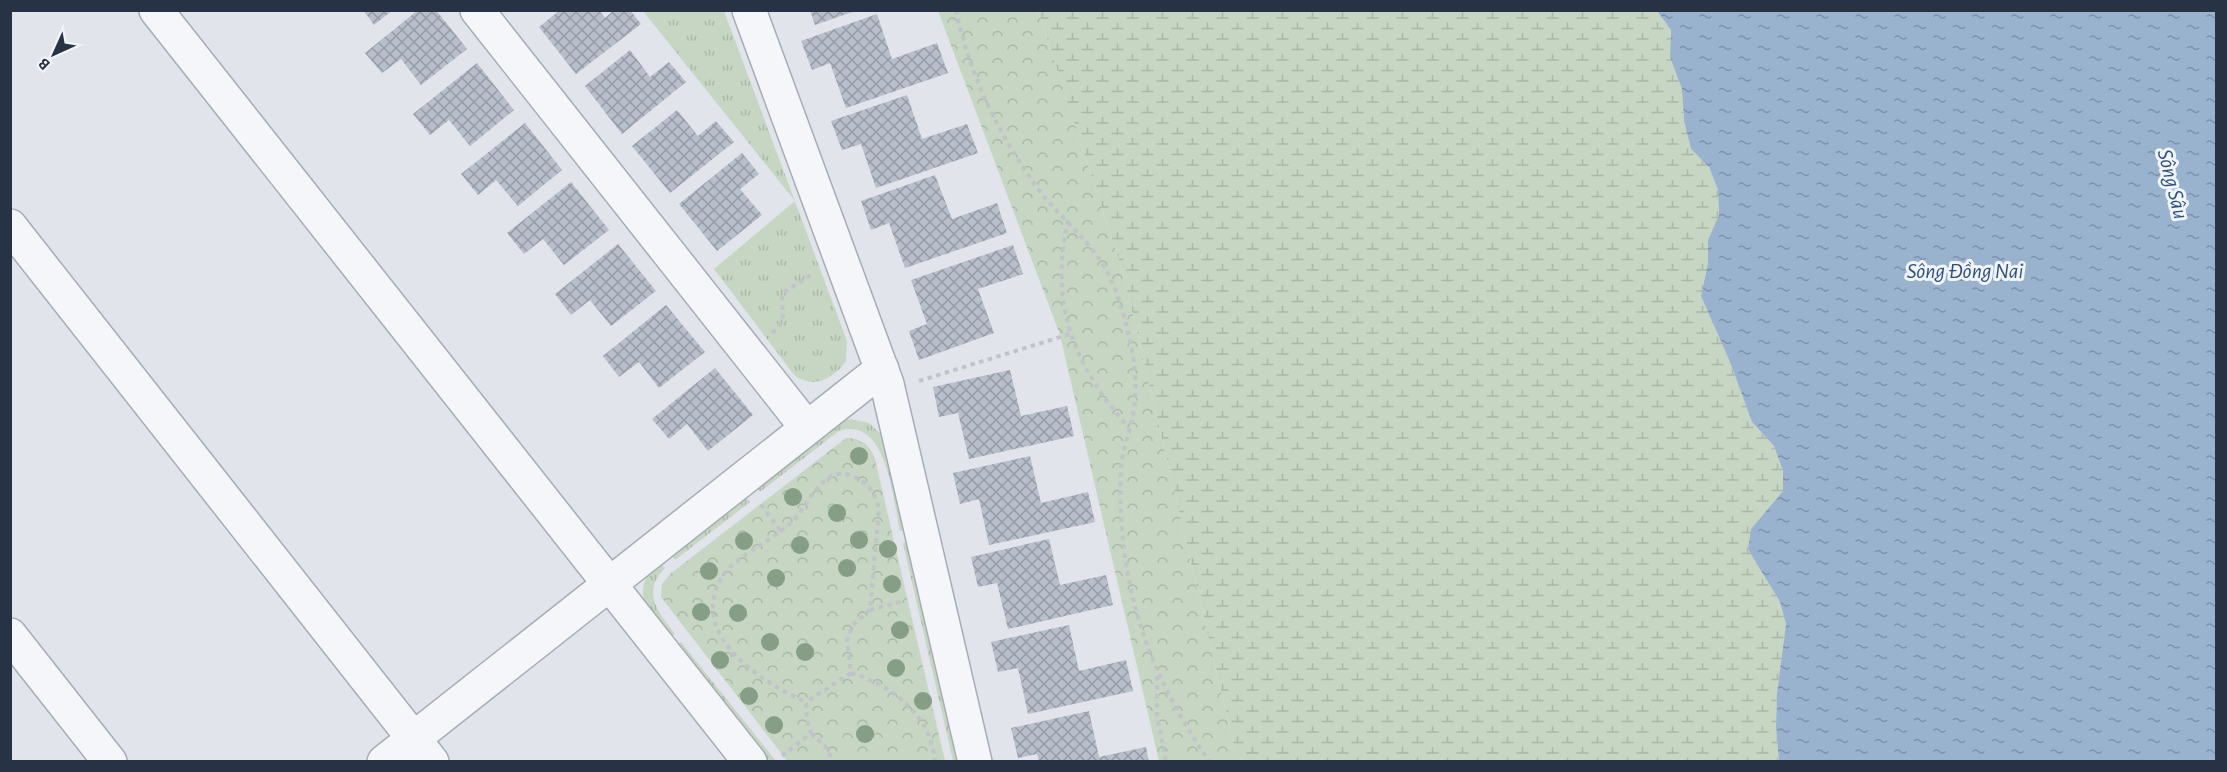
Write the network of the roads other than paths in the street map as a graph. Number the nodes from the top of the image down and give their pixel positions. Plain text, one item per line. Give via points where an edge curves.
1 (156, 10) edge
2 (477, 10) edge
3 (749, 10) edge
4 (10, 226) edge
5 (885, 380) junction
6 (807, 428) junction
7 (609, 584) junction
8 (10, 635) edge
9 (423, 750) edge
10 (764, 760) edge
11 (110, 762) edge
12 (384, 762) edge
13 (975, 762) edge

1 - 7 street
2 - 6 street
3 - 5 street
4 - 9 street
5 - 6 street
5 - 13 street
6 - 7 street
7 - 9 street
7 - 10 street
8 - 11 street
9 - 12 street

